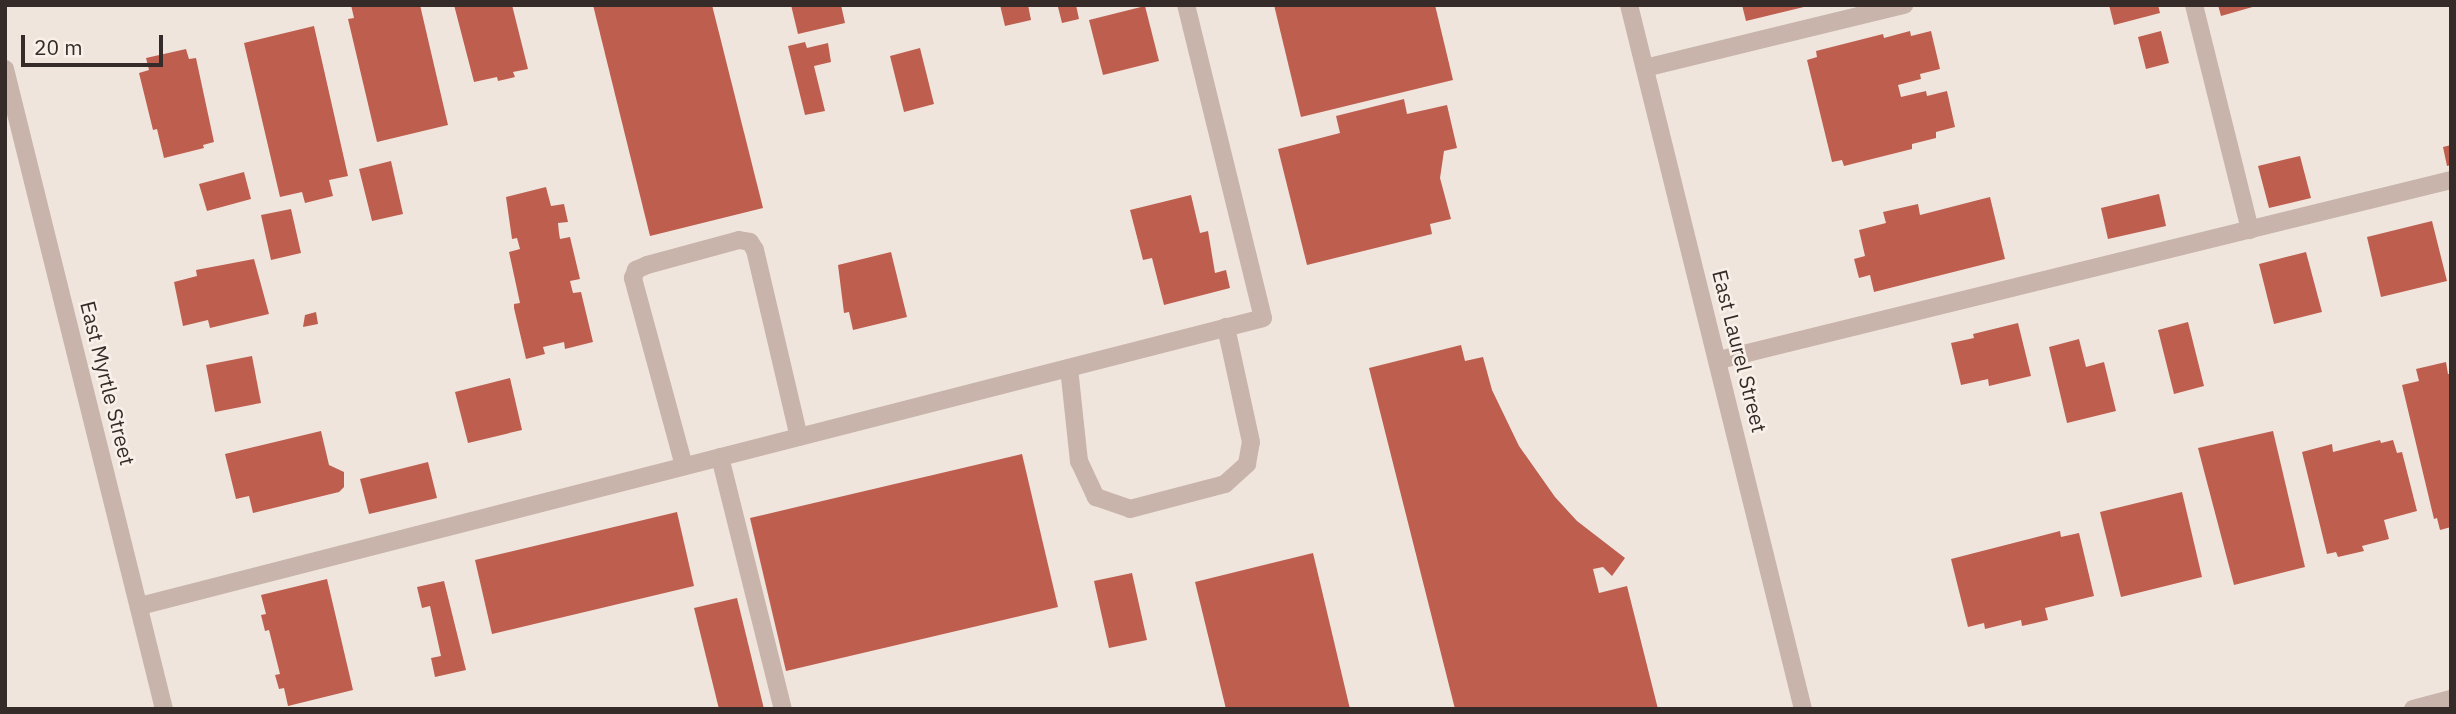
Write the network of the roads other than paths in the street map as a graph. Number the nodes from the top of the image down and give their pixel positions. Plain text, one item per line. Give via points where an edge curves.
1 (1186, 5) edge
2 (1629, 5) edge
3 (1904, 5) edge
4 (2194, 5) edge
5 (1645, 68) junction
6 (5, 69) edge
7 (2451, 180) edge
8 (2250, 230) junction
9 (1226, 327) junction
10 (1719, 360) junction
11 (1069, 368) junction
12 (799, 437) junction
13 (720, 457) junction
14 (684, 466) junction
15 (140, 606) junction
16 (2451, 699) edge
17 (164, 709) edge
18 (783, 709) edge
19 (1803, 709) edge
20 (2413, 709) edge

1 - 9 street via 1262,318
2 - 5 street, East Laurel Street
3 - 5 street
4 - 8 street
5 - 10 street, East Laurel Street
6 - 15 street, East Myrtle Street
7 - 8 street
8 - 10 street
9 - 11 street
9 - 11 street via 1251,442 1247,464 1225,484 1142,506 1130,509 1097,497 1079,461
10 - 19 street, East Laurel Street
11 - 12 street
12 - 13 street
12 - 14 street via 755,250 750,242 739,240 647,265 636,270 633,278
13 - 14 street
13 - 18 street
14 - 15 street
15 - 17 street, East Myrtle Street
16 - 20 street

